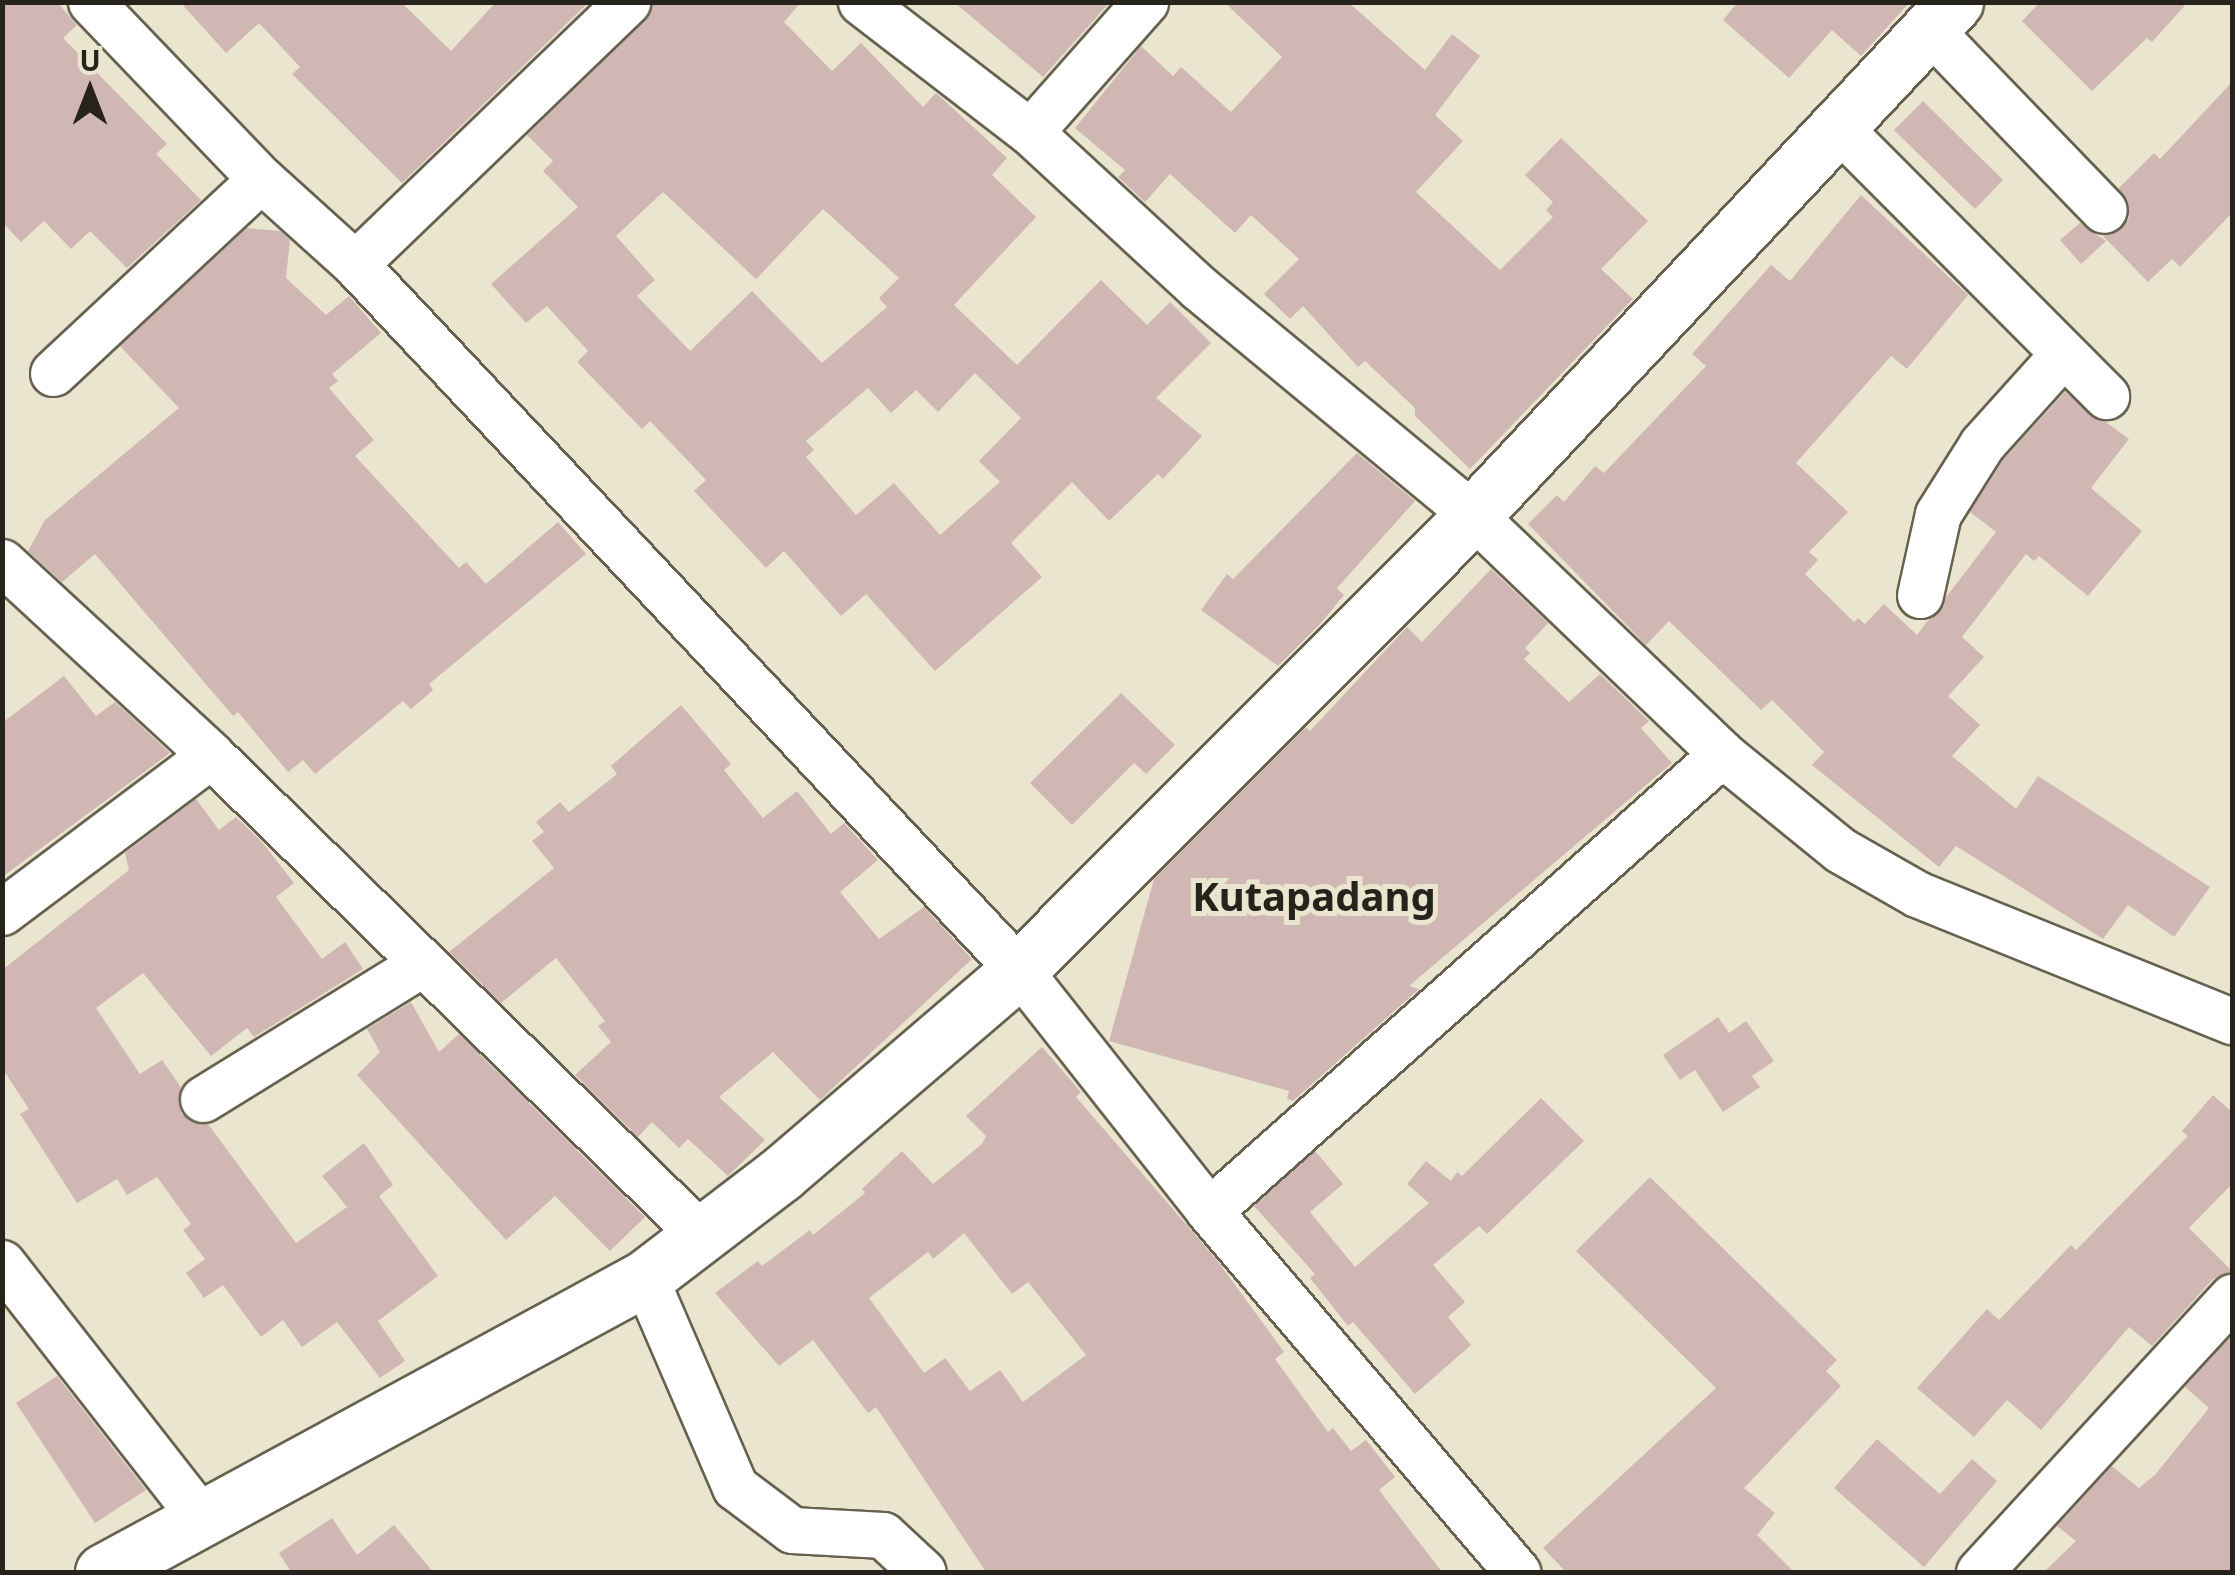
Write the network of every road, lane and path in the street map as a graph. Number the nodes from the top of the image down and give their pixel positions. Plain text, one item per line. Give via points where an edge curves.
1 (91, 2) edge
2 (627, 2) edge
3 (1145, 2) edge
4 (864, 3) edge
5 (1942, 16) edge
6 (1838, 127) junction
7 (1030, 132) junction
8 (261, 178) junction
9 (2104, 210) dead end
10 (354, 264) junction
11 (2063, 354) junction
12 (52, 373) dead end
13 (2106, 396) dead end
14 (1473, 515) junction
15 (12, 588) edge
16 (1920, 594) dead end
17 (1722, 754) junction
18 (211, 755) junction
19 (2, 912) edge
20 (422, 964) junction
21 (1019, 970) junction
22 (2232, 1021) edge
23 (202, 1099) dead end
24 (1209, 1211) junction
25 (702, 1236) junction
26 (2, 1263) edge
27 (645, 1278) junction
28 (2232, 1297) edge
29 (201, 1518) junction
30 (103, 1572) edge
31 (923, 1572) edge
32 (1516, 1572) edge
33 (1979, 1572) edge

1 - 8 street
2 - 10 street
3 - 7 street
4 - 7 street
5 - 6 highway
5 - 9 street
6 - 11 street
6 - 14 highway
7 - 14 street via 1199,288
8 - 10 street
8 - 12 street
10 - 21 street
11 - 13 street
11 - 16 street via 1982,444 1938,514
14 - 17 street
14 - 21 highway
15 - 18 street
17 - 22 street via 1840,850 1917,894
17 - 24 street
18 - 19 street
18 - 20 street
20 - 23 street
20 - 25 street
21 - 24 street
21 - 25 highway
24 - 32 street
25 - 27 highway
26 - 29 street
27 - 29 highway
27 - 31 street via 735,1487 792,1530 882,1535
28 - 33 street
29 - 30 highway

